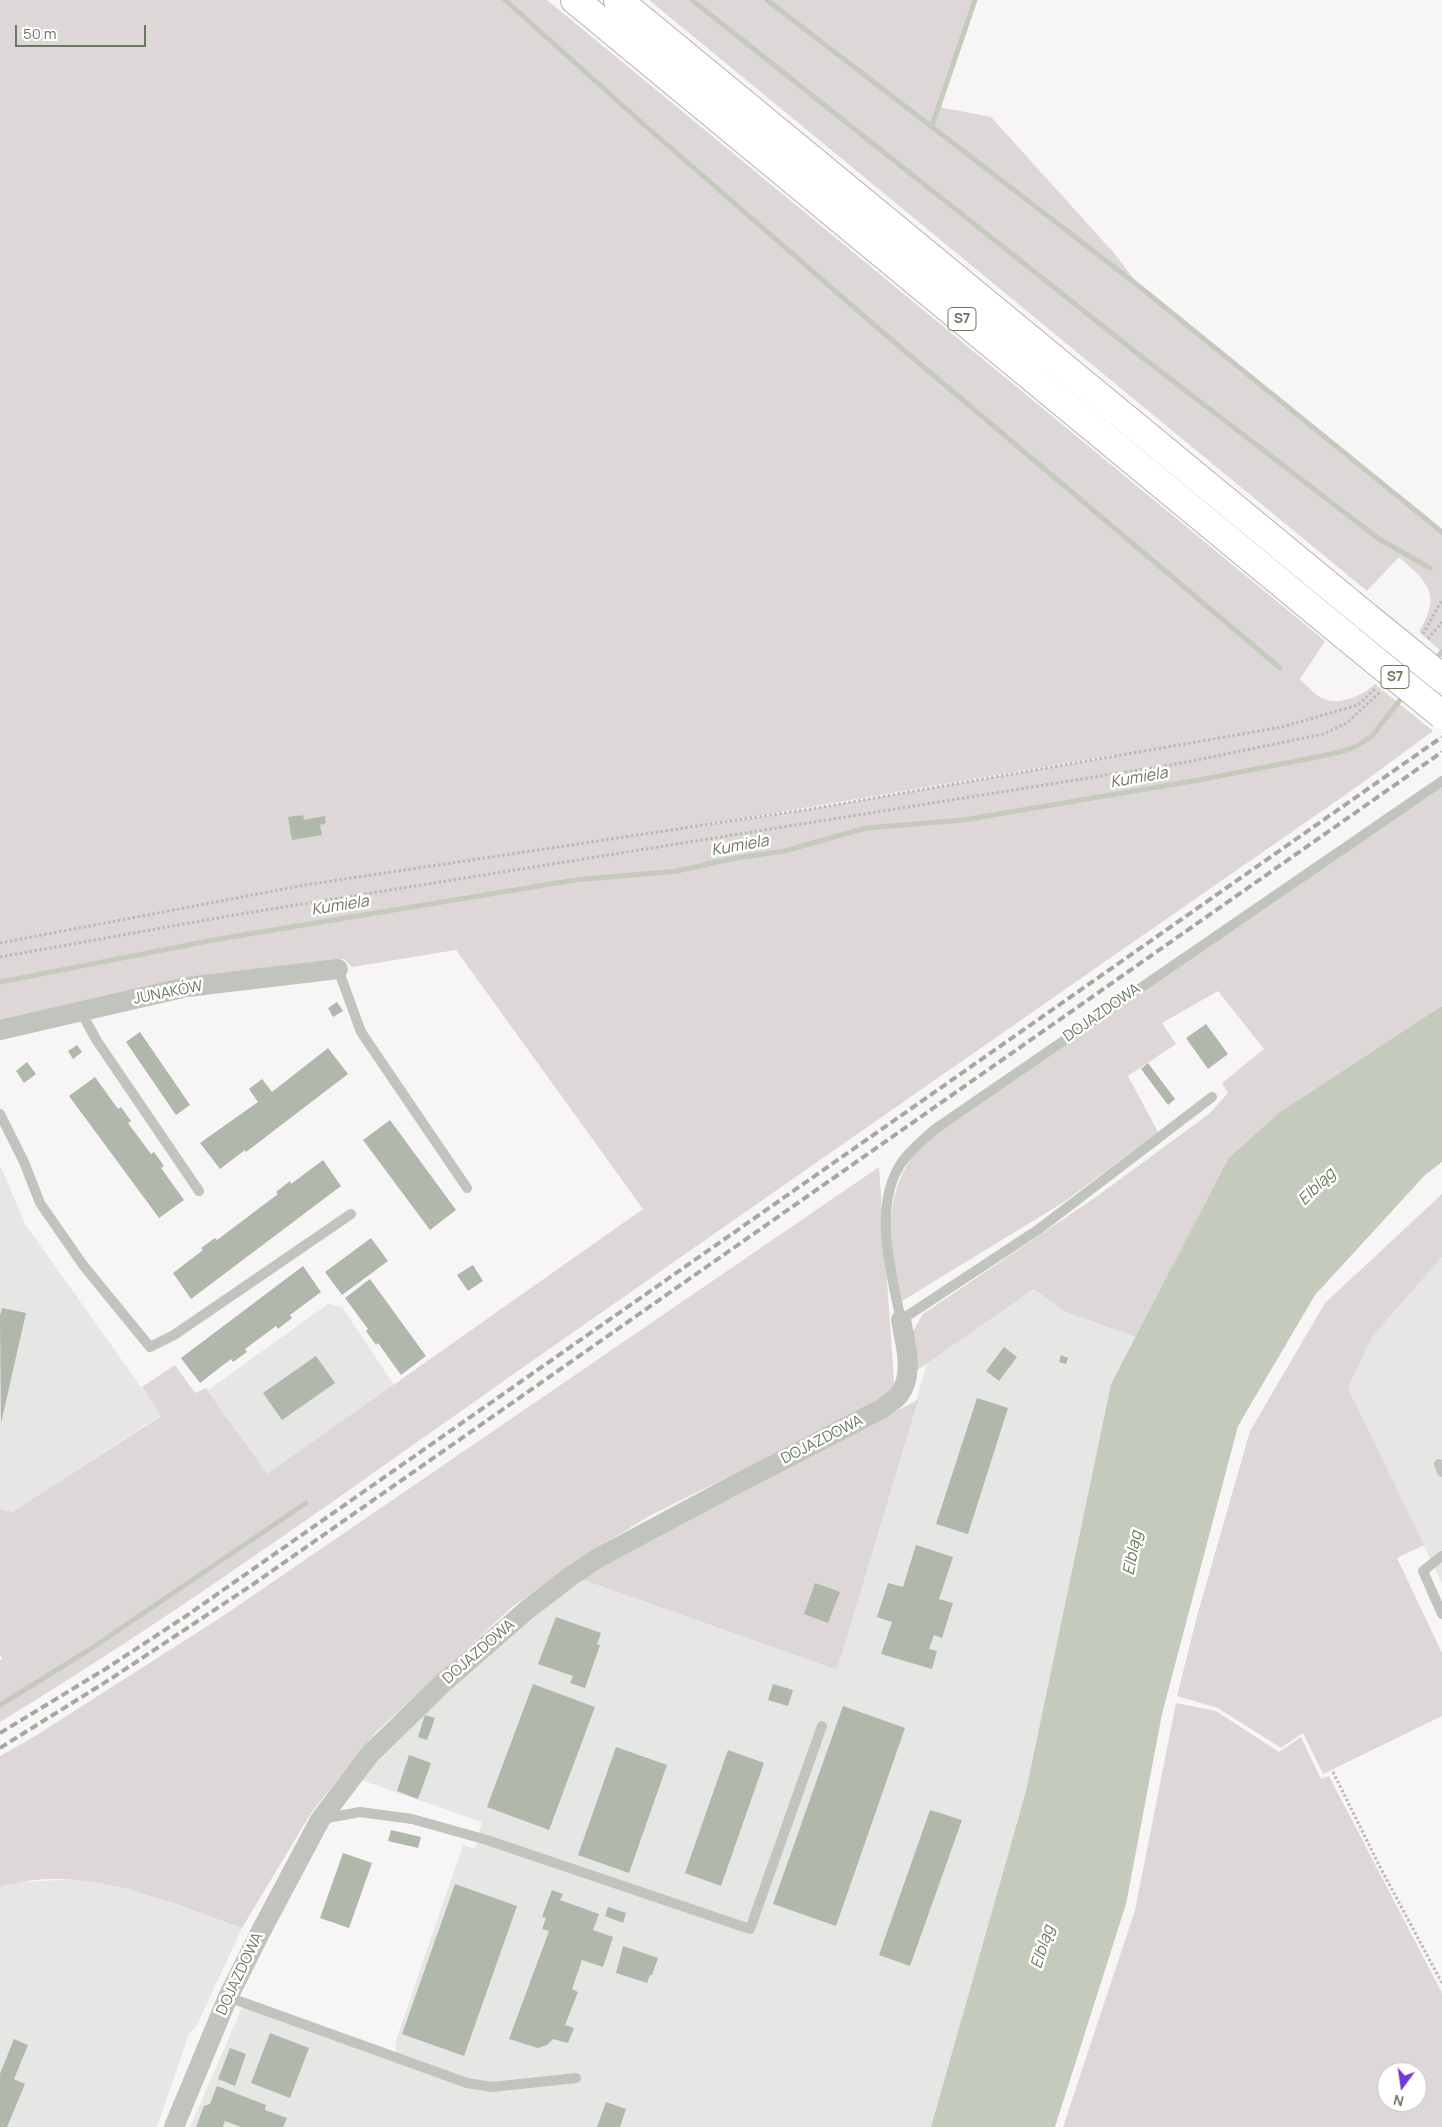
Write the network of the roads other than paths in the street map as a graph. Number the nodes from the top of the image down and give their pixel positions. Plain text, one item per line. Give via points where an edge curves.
1 (575, 0) edge
2 (618, 0) edge
3 (1442, 678) edge
4 (1442, 715) edge
5 (1442, 781) edge
6 (338, 969) joint
7 (81, 1012) junction
8 (0, 1030) edge
9 (1212, 1097) dead end
10 (0, 1114) edge
11 (467, 1188) dead end
12 (199, 1191) dead end
13 (351, 1214) dead end
14 (900, 1320) junction
15 (1442, 1556) edge
16 (1442, 1614) edge
17 (822, 1726) dead end
18 (320, 1820) junction
19 (228, 1997) junction
20 (576, 2078) dead end
21 (174, 2127) edge

1 - 4 highway, S7, bridge
2 - 3 highway, S7, bridge
5 - 14 lane, DOJAZDOWA via 943,1123 914,1147 901,1163 890,1190 886,1218 887,1250
6 - 7 street, JUNAKÓW via 187,987
6 - 11 lane via 361,1032
7 - 8 street, JUNAKÓW
7 - 12 lane via 97,1041
9 - 14 lane via 1039,1229
10 - 13 lane via 40,1203 83,1265 150,1347 174,1335
14 - 18 street, DOJAZDOWA via 908,1362 906,1379 899,1395 883,1408 726,1489 571,1576 528,1609 435,1691 370,1754
15 - 16 lane via 1423,1571
17 - 18 lane via 750,1929 487,1840 412,1819 360,1812
18 - 19 street, DOJAZDOWA
19 - 20 lane via 467,2083 492,2087
19 - 21 street, DOJAZDOWA

